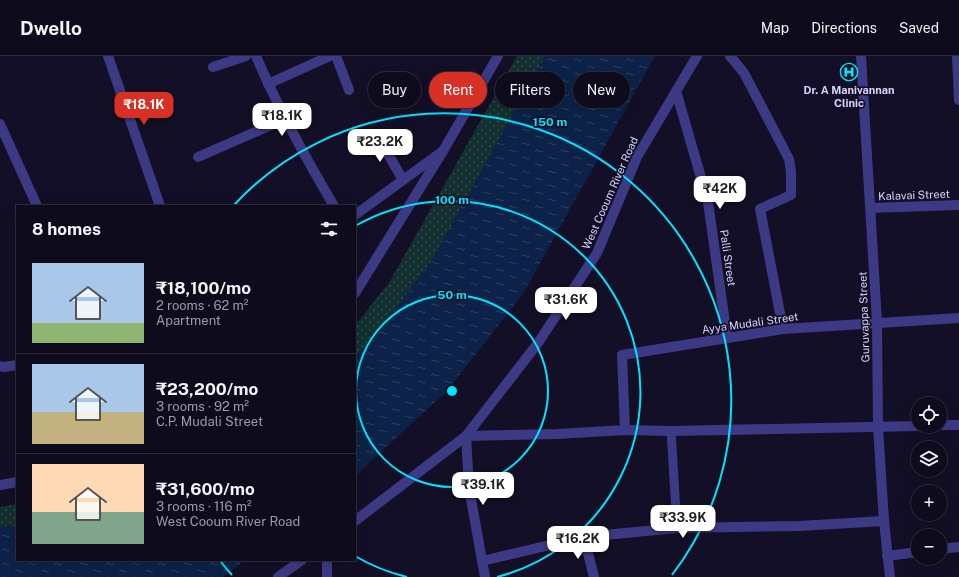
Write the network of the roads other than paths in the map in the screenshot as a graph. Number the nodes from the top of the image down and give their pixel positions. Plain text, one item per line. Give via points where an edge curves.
1 (108, 56) edge
2 (246, 56) edge
3 (256, 56) edge
4 (330, 56) edge
5 (336, 56) edge
6 (498, 56) edge
7 (697, 56) edge
8 (730, 56) edge
9 (861, 56) edge
10 (957, 56) edge
11 (213, 67) dead end
12 (268, 84) junction
13 (349, 90) dead end
14 (676, 91) junction
15 (959, 100) edge
16 (285, 119) junction
17 (0, 124) edge
18 (377, 136) dead end
19 (443, 151) junction
20 (198, 157) dead end
21 (403, 180) junction
22 (38, 205) edge
23 (160, 205) edge
24 (333, 205) edge
25 (959, 205) edge
26 (870, 208) junction
27 (356, 214) edge
28 (356, 291) edge
29 (959, 318) edge
30 (878, 322) junction
31 (783, 329) junction
32 (727, 337) junction
33 (0, 357) edge
34 (16, 365) edge
35 (2, 367) edge
36 (947, 425) edge
37 (959, 425) edge
38 (911, 426) edge
39 (878, 427) junction
40 (625, 430) junction
41 (671, 431) junction
42 (466, 436) junction
43 (356, 520) edge
44 (884, 521) junction
45 (677, 528) junction
46 (584, 537) junction
47 (959, 547) edge
48 (947, 548) edge
49 (911, 553) edge
50 (887, 556) junction
51 (301, 561) edge
52 (327, 561) edge
53 (482, 561) junction
54 (278, 577) edge
55 (327, 577) edge
56 (485, 577) edge
57 (594, 577) edge
58 (890, 577) edge

1 - 23 street
2 - 11 street
3 - 12 street
4 - 12 street
5 - 13 street
6 - 19 street
7 - 14 street, West Cooum River Road
8 - 31 street via 744,73 789,159 791,195 760,209
9 - 26 street, Guruvappa Street
10 - 15 street
12 - 16 street
14 - 32 street, Palli Street via 708,202
14 - 42 street, West Cooum River Road via 637,157 597,253 538,343
16 - 20 street
16 - 24 street
17 - 22 street
18 - 21 street
19 - 21 street
19 - 28 street
21 - 27 street
25 - 26 street, Kalavai Street
26 - 30 street, Guruvappa Street
29 - 30 street, Ayya Mudali Street
30 - 31 street, Ayya Mudali Street
30 - 39 street, Guruvappa Street
31 - 32 street, Ayya Mudali Street
32 - 40 street, Ayya Mudali Street via 622,355
33 - 35 street
34 - 35 street
36 - 37 street
38 - 39 street
39 - 41 street
39 - 44 street, Guruvappa Street
40 - 41 street
40 - 42 street
41 - 45 street
42 - 43 street, West Cooum River Road
42 - 53 street via 469,488
44 - 45 street via 799,526
44 - 50 street, Guruvappa Street
45 - 46 street
46 - 53 street
46 - 57 street
47 - 48 street
49 - 50 street
50 - 58 street, Guruvappa Street
51 - 54 street
52 - 55 street
53 - 56 street

